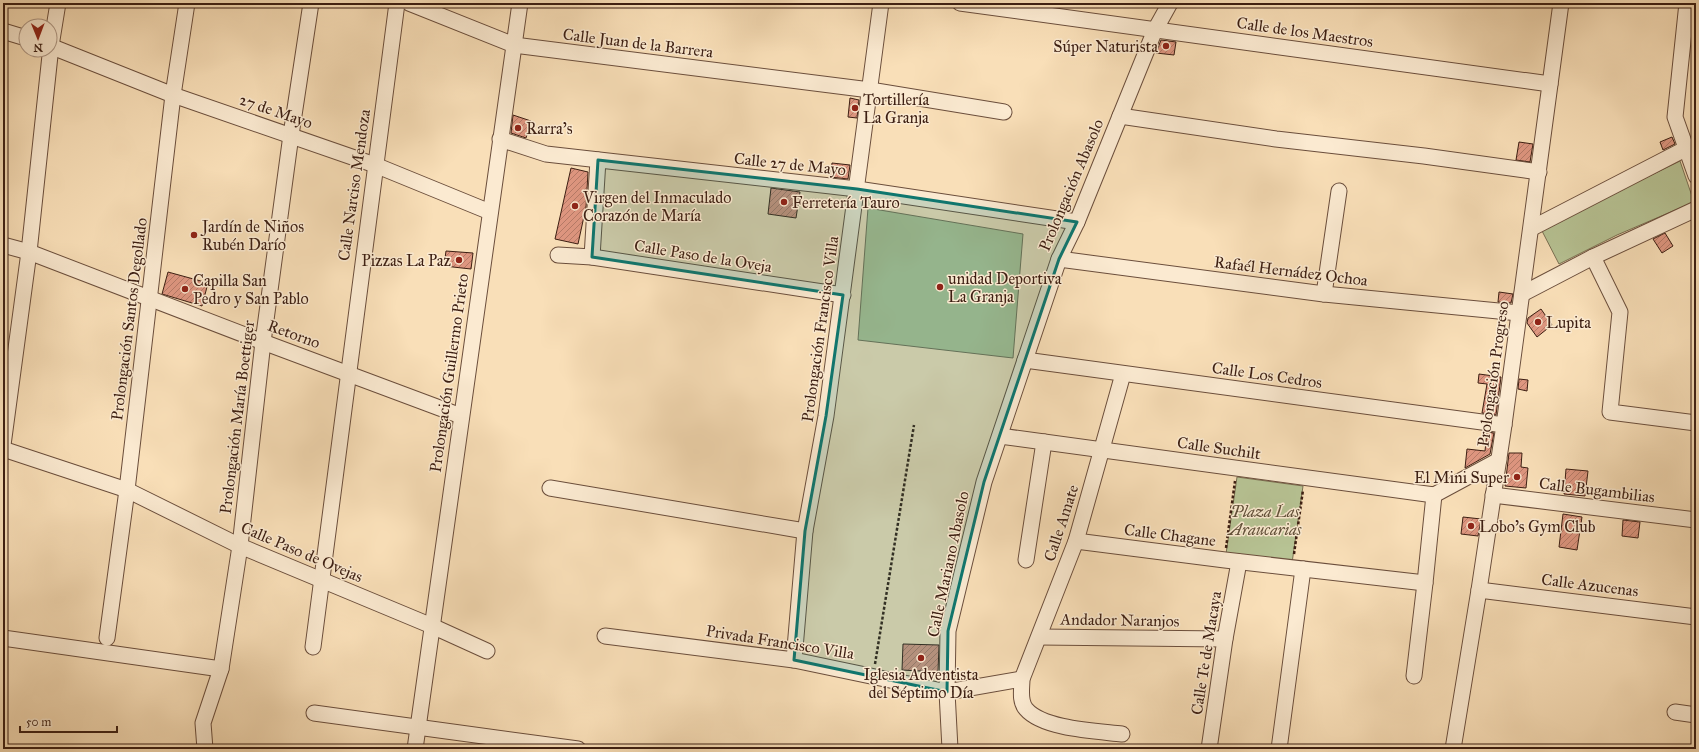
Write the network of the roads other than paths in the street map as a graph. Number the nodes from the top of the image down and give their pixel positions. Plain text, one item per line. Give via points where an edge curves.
1 (58, 3) edge
2 (186, 3) edge
3 (311, 3) edge
4 (397, 3) edge
5 (409, 3) edge
6 (520, 3) edge
7 (881, 3) edge
8 (960, 3) edge
9 (1170, 3) edge
10 (1561, 3) edge
11 (1688, 3) edge
12 (55, 18) edge
13 (1155, 30) junction
14 (3, 31) edge
15 (18, 36) edge
16 (514, 45) junction
17 (58, 49) edge
18 (49, 58) edge
19 (1550, 84) junction
20 (870, 90) junction
21 (173, 95) junction
22 (1004, 112) dead end
23 (1120, 116) junction
24 (291, 135) junction
25 (500, 140) junction
26 (1687, 148) junction
27 (598, 160) junction
28 (375, 165) junction
29 (1694, 166) edge
30 (1539, 172) junction
31 (857, 189) junction
32 (1339, 191) dead end
33 (1696, 209) edge
34 (490, 212) junction
35 (1077, 222) junction
36 (1532, 228) junction
37 (3, 245) edge
38 (29, 252) junction
39 (558, 255) dead end
40 (592, 257) junction
41 (1593, 257) junction
42 (1059, 259) junction
43 (1324, 294) junction
44 (1522, 294) junction
45 (843, 295) junction
46 (149, 298) junction
47 (1519, 313) junction
48 (263, 342) junction
49 (1025, 360) junction
50 (348, 373) junction
51 (1123, 374) junction
52 (461, 416) junction
53 (1696, 423) edge
54 (1504, 425) junction
55 (1000, 436) junction
56 (1044, 442) junction
57 (3, 445) edge
58 (3, 449) edge
59 (1102, 451) junction
60 (1499, 460) junction
61 (550, 488) dead end
62 (127, 490) junction
63 (1434, 495) junction
64 (1493, 495) junction
65 (1696, 520) edge
66 (805, 531) junction
67 (1076, 541) junction
68 (240, 546) junction
69 (1026, 560) dead end
70 (1232, 561) junction
71 (1298, 568) junction
72 (322, 580) junction
73 (1426, 583) junction
74 (1479, 590) junction
75 (1696, 617) edge
76 (432, 626) junction
77 (605, 636) dead end
78 (1039, 637) junction
79 (3, 638) edge
80 (106, 638) dead end
81 (1225, 639) junction
82 (312, 647) dead end
83 (487, 651) dead end
84 (794, 660) junction
85 (221, 668) junction
86 (1414, 676) dead end
87 (1022, 679) junction
88 (947, 692) junction
89 (1675, 712) dead end
90 (314, 713) dead end
91 (1696, 714) edge
92 (418, 726) junction
93 (1122, 734) dead end
94 (529, 746) edge
95 (205, 749) edge
96 (415, 749) edge
97 (578, 749) edge
98 (950, 749) edge
99 (1209, 749) edge
100 (1279, 749) edge
101 (1453, 749) edge

1 - 12 street
2 - 21 street, Prolongación Santos Degollado
3 - 24 street, Prolongación María Boettiger
4 - 28 street, Calle Narciso Mendoza
5 - 16 street, Calle Juan de la Barrera
6 - 16 street, Prolongación Guillermo Prieto
7 - 20 street, Prolongación Francisco Villa
8 - 13 street, Calle de los Maestros
9 - 13 street
10 - 19 street, Prolongación Progreso
11 - 26 street via 1675,117
13 - 19 street, Calle de los Maestros
13 - 23 street
14 - 15 street
16 - 20 street, Calle Juan de la Barrera
16 - 25 street, Prolongación Guillermo Prieto
17 - 21 street, 27 de Mayo
18 - 38 street
19 - 30 street, Prolongación Progreso
20 - 22 street, Calle Juan de la Barrera
20 - 31 street, Prolongación Francisco Villa
21 - 24 street, 27 de Mayo
21 - 46 street, Prolongación Santos Degollado
23 - 30 street via 1276,139
23 - 35 street, Prolongación Abasolo
24 - 28 street, 27 de Mayo
24 - 48 street, Prolongación María Boettiger
25 - 27 street, Calle 27 de Mayo via 546,154
25 - 34 street, Prolongación Guillermo Prieto
26 - 29 street
26 - 36 street
27 - 31 street, Calle 27 de Mayo
27 - 40 street
28 - 34 street, 27 de Mayo
28 - 50 street, Calle Narciso Mendoza
30 - 36 street, Prolongación Progreso
31 - 35 street, Calle 27 de Mayo
31 - 45 street, Prolongación Francisco Villa
32 - 43 street
33 - 41 street
34 - 52 street, Prolongación Guillermo Prieto
35 - 42 street, Prolongación Abasolo
36 - 44 street, Prolongación Progreso
37 - 38 street, Retorno
38 - 46 street, Retorno
38 - 57 street
39 - 40 street, Calle Paso de la Oveja
40 - 45 street, Calle Paso de la Oveja
41 - 44 street
41 - 53 street via 1620,312 1610,412
42 - 43 street, Rafaél Hernádez Ochoa
42 - 49 street, Prolongación Abasolo
43 - 47 street, Rafaél Hernádez Ochoa
44 - 47 street, Prolongación Progreso
45 - 66 street, Prolongación Francisco Villa via 826,416
46 - 48 street, Retorno
46 - 62 street, Prolongación Santos Degollado
47 - 54 street, Prolongación Progreso
48 - 50 street, Retorno
48 - 68 street, Prolongación María Boettiger
49 - 51 street, Calle Los Cedros
49 - 55 street, Prolongación Abasolo
50 - 52 street, Retorno
50 - 72 street, Calle Narciso Mendoza
51 - 54 street, Calle Los Cedros
51 - 59 street, Calle Amate
52 - 76 street, Prolongación Guillermo Prieto
54 - 60 street, Prolongación Progreso
55 - 56 street, Calle Suchilt
55 - 88 street, Calle Mariano Abasolo via 984,482 948,632
56 - 59 street, Calle Suchilt
56 - 69 street
58 - 62 street, Calle Paso de Ovejas
59 - 63 street, Calle Suchilt
59 - 67 street, Calle Amate
60 - 63 street
60 - 64 street, Prolongación Progreso
61 - 66 street
62 - 68 street, Calle Paso de Ovejas
62 - 80 street, Prolongación Santos Degollado
63 - 73 street
64 - 65 street, Calle Bugambilias
64 - 74 street, Prolongación Progreso
66 - 84 street, Prolongación Francisco Villa
67 - 70 street, Calle Chagane
67 - 78 street, Calle Amate
68 - 72 street, Calle Paso de Ovejas
68 - 85 street, Prolongación María Boettiger
70 - 71 street, Calle Chagane
70 - 81 street, Calle Te de Macaya
71 - 73 street, Calle Chagane
71 - 100 street
72 - 76 street, Calle Paso de Ovejas
72 - 82 street, Calle Narciso Mendoza
73 - 86 street
74 - 75 street, Calle Azucenas
74 - 101 street, Prolongación Progreso
76 - 83 street, Calle Paso de Ovejas
76 - 92 street, Prolongación Guillermo Prieto
77 - 84 street, Privada Francisco Villa
78 - 81 street, Andador Naranjos
78 - 87 street, Calle Amate
79 - 85 street
81 - 99 street, Calle Te de Macaya
84 - 88 street, Privada Francisco Villa
85 - 95 street, Prolongación María Boettiger via 203,723
87 - 88 street
87 - 93 street via 1021,697 1026,709 1039,720 1068,728
88 - 98 street, Calle Mariano Abasolo
89 - 91 street
90 - 92 street
92 - 94 street
92 - 96 street, Prolongación Guillermo Prieto
94 - 97 street

